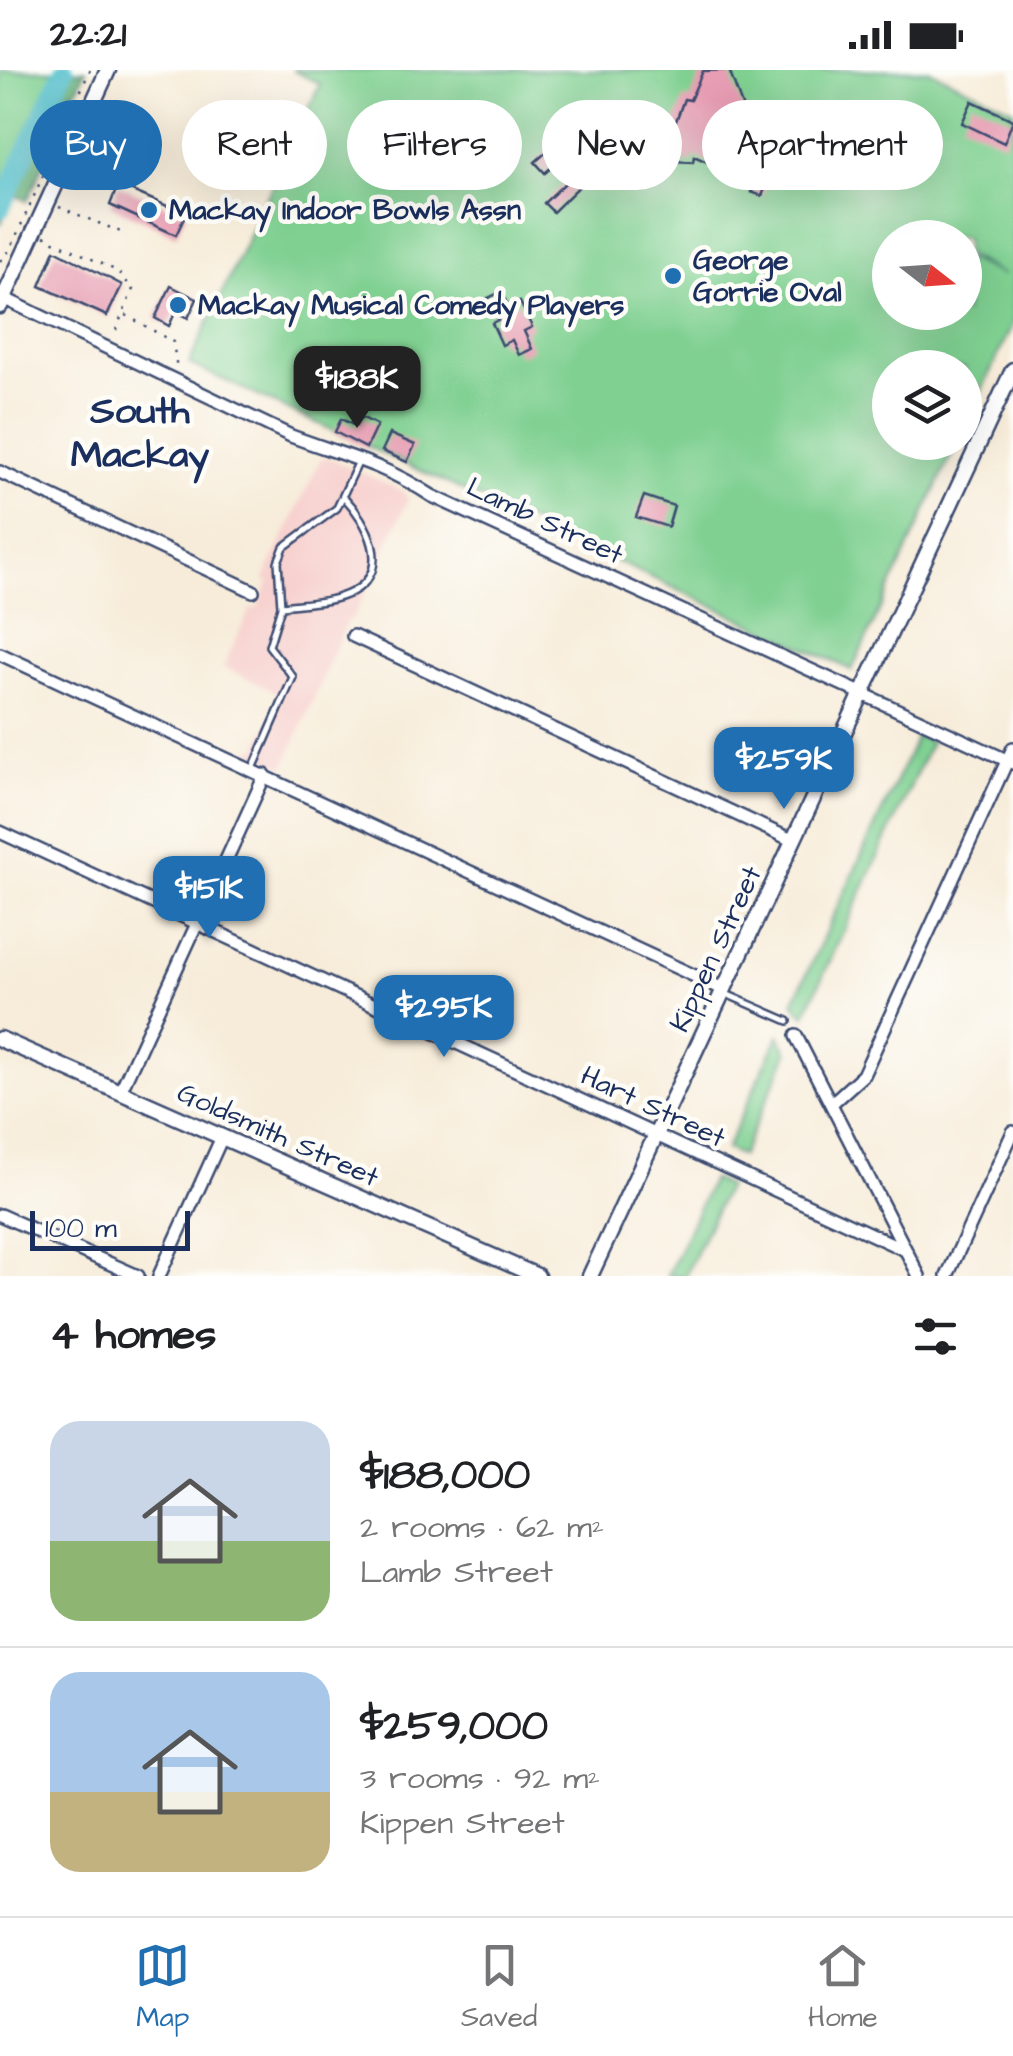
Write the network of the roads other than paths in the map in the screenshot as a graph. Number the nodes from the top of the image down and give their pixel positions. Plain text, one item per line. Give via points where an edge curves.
1 (108, 70) edge
2 (1, 302) edge
3 (1013, 370) edge
4 (360, 458) junction
5 (0, 472) edge
6 (344, 497) junction
7 (254, 591) dead end
8 (281, 606) junction
9 (353, 636) dead end
10 (0, 654) edge
11 (862, 694) junction
12 (1013, 748) edge
13 (1010, 762) edge
14 (259, 772) junction
15 (0, 832) edge
16 (794, 841) junction
17 (194, 922) junction
18 (724, 992) junction
19 (788, 1020) dead end
20 (796, 1036) dead end
21 (0, 1039) edge
22 (120, 1092) junction
23 (832, 1103) junction
24 (1013, 1132) edge
25 (657, 1136) junction
26 (222, 1138) junction
27 (0, 1214) edge
28 (905, 1250) junction
29 (138, 1276) edge
30 (160, 1276) edge
31 (536, 1276) edge
32 (590, 1276) edge
33 (919, 1276) edge
34 (947, 1276) edge

1 - 2 street
2 - 4 street, Lamb Street via 291,436
3 - 11 street, Kippen Street
4 - 6 lane
4 - 11 street, Lamb Street
5 - 7 street
6 - 8 lane via 330,516 284,547 278,562
6 - 8 lane via 374,542 364,582 344,596
8 - 14 lane via 269,646 293,678
9 - 16 street
10 - 14 street
11 - 13 street, Lamb Street
11 - 16 street, Kippen Street
12 - 13 street
13 - 23 street via 863,1074
14 - 17 street
14 - 18 street
15 - 17 street, Hart Street
16 - 18 street, Kippen Street
17 - 22 street
17 - 25 street, Hart Street
18 - 19 lane
18 - 25 street, Kippen Street
20 - 23 street
21 - 22 street, Goldsmith Street
22 - 26 street, Goldsmith Street
23 - 28 street
24 - 34 street
25 - 28 street, Hart Street
25 - 32 street, Kippen Street
26 - 30 street
26 - 31 street, Goldsmith Street
27 - 29 street
28 - 33 street

